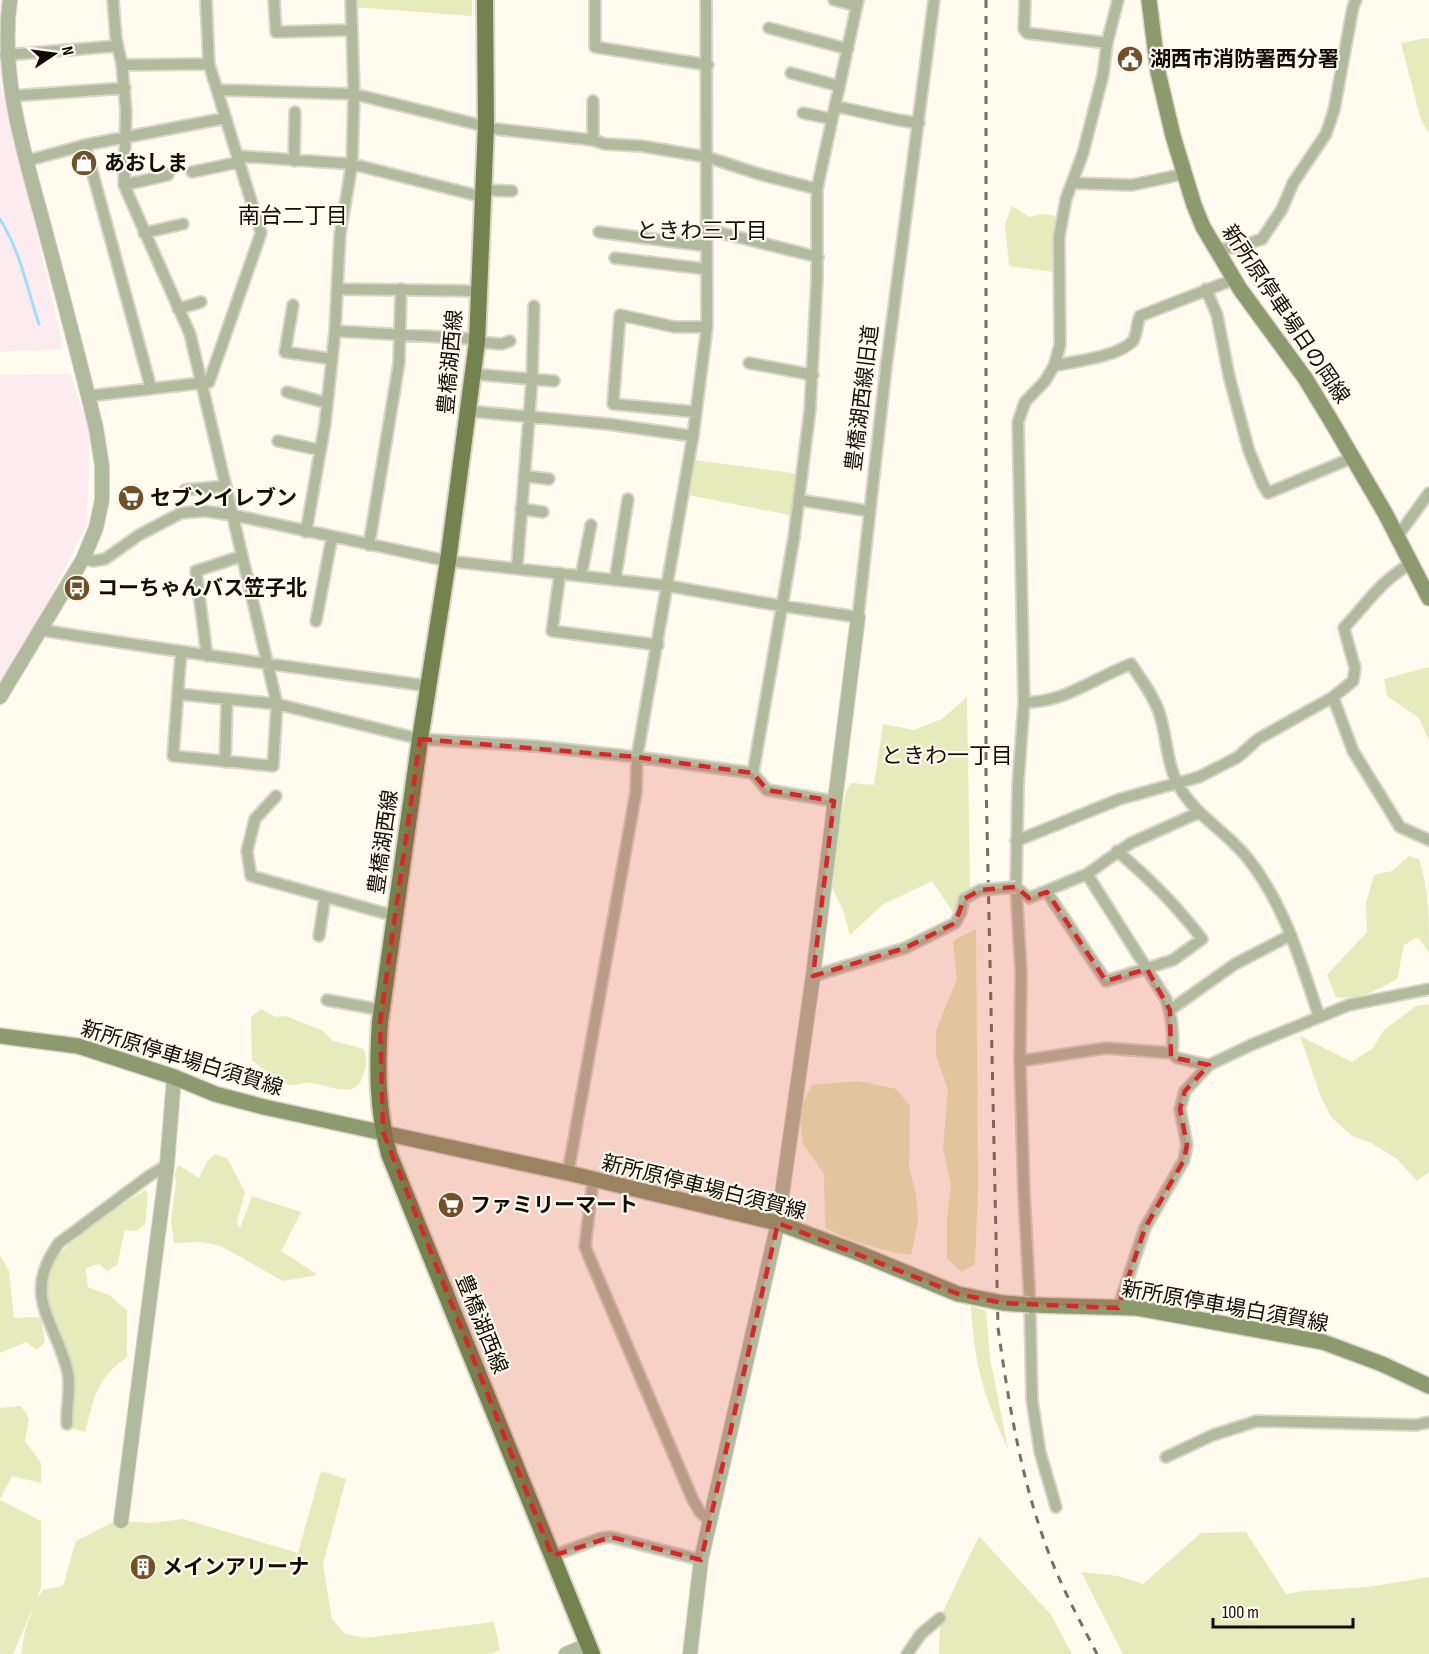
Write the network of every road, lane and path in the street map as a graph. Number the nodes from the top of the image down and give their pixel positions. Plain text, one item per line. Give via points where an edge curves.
1 (10, 0) edge
2 (113, 0) edge
3 (206, 0) edge
4 (274, 0) edge
5 (351, 0) edge
6 (484, 0) edge
7 (596, 0) edge
8 (706, 0) edge
9 (834, 0) edge
10 (934, 0) edge
11 (1025, 0) edge
12 (1118, 0) edge
13 (1149, 0) edge
14 (1356, 0) edge
15 (858, 3) edge
16 (769, 28) dead end
17 (352, 30) junction
18 (1107, 43) junction
19 (117, 46) junction
20 (848, 49) junction
21 (5, 55) junction
22 (209, 64) junction
23 (122, 65) junction
24 (708, 65) junction
25 (791, 73) dead end
26 (839, 86) junction
27 (124, 88) junction
28 (219, 90) junction
29 (354, 94) junction
30 (11, 96) junction
31 (593, 101) dead end
32 (835, 106) junction
33 (295, 112) dead end
34 (803, 112) dead end
35 (226, 118) junction
36 (832, 120) junction
37 (919, 123) junction
38 (486, 126) junction
39 (125, 137) junction
40 (593, 140) junction
41 (85, 145) junction
42 (707, 157) junction
43 (240, 159) junction
44 (26, 161) junction
45 (294, 161) junction
46 (352, 164) junction
47 (192, 172) dead end
48 (1184, 174) junction
49 (168, 175) dead end
50 (1072, 183) junction
51 (124, 185) junction
52 (817, 189) junction
53 (512, 191) dead end
54 (484, 193) junction
55 (183, 224) dead end
56 (706, 229) junction
57 (599, 232) dead end
58 (144, 233) junction
59 (706, 246) junction
60 (1216, 250) junction
61 (818, 257) junction
62 (615, 258) dead end
63 (706, 269) junction
64 (1234, 279) junction
65 (338, 289) junction
66 (401, 289) junction
67 (1206, 289) junction
68 (479, 291) junction
69 (201, 302) dead end
70 (293, 305) dead end
71 (534, 306) dead end
72 (178, 309) junction
73 (707, 327) junction
74 (335, 331) junction
75 (399, 335) junction
76 (477, 341) junction
77 (510, 341) dead end
78 (332, 359) junction
79 (749, 363) dead end
80 (1054, 366) junction
81 (473, 374) junction
82 (813, 375) junction
83 (532, 380) junction
84 (554, 381) dead end
85 (200, 382) junction
86 (151, 388) junction
87 (287, 392) dead end
88 (89, 396) junction
89 (327, 403) junction
90 (468, 411) junction
91 (696, 412) junction
92 (529, 416) junction
93 (693, 436) junction
94 (278, 441) dead end
95 (320, 450) junction
96 (1352, 458) junction
97 (524, 476) junction
98 (549, 479) dead end
99 (225, 486) junction
100 (184, 490) dead end
101 (1429, 493) edge
102 (628, 499) dead end
103 (798, 500) junction
104 (521, 509) junction
105 (869, 511) junction
106 (543, 512) dead end
107 (233, 515) junction
108 (591, 525) dead end
109 (306, 532) junction
110 (332, 537) junction
111 (1397, 537) junction
112 (369, 545) junction
113 (242, 556) junction
114 (84, 559) junction
115 (448, 561) junction
116 (1410, 564) junction
117 (517, 568) junction
118 (560, 573) junction
119 (581, 576) junction
120 (615, 580) junction
121 (669, 586) junction
122 (1429, 598) edge
123 (782, 606) junction
124 (858, 617) junction
125 (316, 621) dead end
126 (41, 630) junction
127 (658, 645) junction
128 (181, 652) junction
129 (207, 656) junction
130 (266, 662) junction
131 (428, 686) junction
132 (178, 694) junction
133 (0, 697) edge
134 (1333, 697) junction
135 (227, 699) junction
136 (1024, 702) junction
137 (277, 704) junction
138 (420, 739) junction
139 (638, 757) junction
140 (225, 762) junction
141 (753, 773) junction
142 (1177, 784) junction
143 (276, 796) dead end
144 (834, 801) junction
145 (1198, 813) junction
146 (1429, 840) edge
147 (1016, 841) junction
148 (1117, 851) junction
149 (1087, 874) junction
150 (1016, 887) junction
151 (1047, 892) junction
152 (325, 897) junction
153 (395, 916) junction
154 (1291, 935) junction
155 (319, 936) dead end
156 (1148, 969) junction
157 (813, 976) junction
158 (1429, 989) edge
159 (327, 1000) dead end
160 (382, 1010) junction
161 (1170, 1010) junction
162 (1319, 1016) junction
163 (0, 1036) edge
164 (1172, 1053) junction
165 (1020, 1061) junction
166 (1209, 1065) junction
167 (174, 1077) junction
168 (383, 1132) junction
169 (167, 1165) junction
170 (568, 1173) junction
171 (593, 1180) junction
172 (777, 1223) junction
173 (1030, 1305) junction
174 (1118, 1308) junction
175 (1429, 1386) edge
176 (1429, 1422) edge
177 (67, 1424) dead end
178 (1166, 1456) dead end
179 (1056, 1507) dead end
180 (710, 1520) junction
181 (121, 1521) dead end
182 (552, 1556) junction
183 (701, 1560) junction
184 (940, 1618) dead end
185 (590, 1650) edge
186 (566, 1654) edge
187 (690, 1654) edge
188 (907, 1654) edge

1 - 21 street
2 - 19 street
3 - 22 street
4 - 17 street via 276,32
5 - 17 street
6 - 38 main road, 豊橋湖西線
7 - 24 street via 595,47
8 - 24 street
9 - 15 street
10 - 37 street, 豊橋湖西線旧道
11 - 18 street via 1027,33
12 - 18 street
13 - 48 main road, 新所原停車場日の岡線 via 1158,72
14 - 60 street via 1326,134 1262,239
15 - 20 street
16 - 20 street
17 - 29 street
18 - 50 street via 1090,129
19 - 21 street
19 - 23 street
20 - 26 street
21 - 30 street
22 - 23 street
22 - 28 street
23 - 27 street
24 - 42 street
25 - 26 street
26 - 32 street
27 - 30 street
27 - 39 street
28 - 29 street
28 - 35 street
29 - 38 street
29 - 46 street
30 - 44 street
31 - 40 street
32 - 36 street
32 - 37 street
33 - 45 street
34 - 36 street
35 - 39 street
35 - 43 street
36 - 52 street
37 - 105 street, 豊橋湖西線旧道
38 - 40 street
38 - 54 main road, 豊橋湖西線
39 - 41 street
39 - 51 street
40 - 42 street
41 - 44 street
41 - 86 street
42 - 52 street
42 - 56 street
43 - 45 street
43 - 47 street
43 - 85 street via 261,233 209,382
44 - 88 street
45 - 46 street
46 - 54 street
46 - 65 street via 340,234
48 - 50 street via 1132,184
48 - 60 main road, 新所原停車場日の岡線 via 1198,216
49 - 51 street
50 - 80 street via 1059,237 1060,345
51 - 58 street
52 - 61 street
53 - 54 street
54 - 68 main road, 豊橋湖西線
55 - 58 street
56 - 59 street
56 - 61 street
57 - 59 street
58 - 72 street
59 - 63 street
60 - 64 main road, 新所原停車場日の岡線
61 - 82 street
62 - 63 street
63 - 73 street
64 - 67 street
64 - 96 main road, 新所原停車場日の岡線 via 1305,378
65 - 66 street
65 - 74 street
66 - 68 street
66 - 75 street
67 - 80 street via 1140,315 1133,341 1116,352
67 - 96 street via 1217,315 1249,451 1268,493
68 - 76 main road, 豊橋湖西線
69 - 72 street
70 - 78 street via 285,352
71 - 83 street
72 - 85 street via 190,334
73 - 91 street
73 - 91 street via 675,327 620,315 613,404
74 - 75 street
74 - 78 street
75 - 76 street
75 - 112 street via 399,363
76 - 77 street
76 - 81 main road, 豊橋湖西線
78 - 89 street
79 - 82 street
80 - 136 street via 1025,402 1018,422
81 - 83 street
81 - 90 main road, 豊橋湖西線
82 - 103 street
83 - 84 street
83 - 92 street
85 - 86 street
85 - 99 street
86 - 88 street
87 - 89 street
88 - 114 street via 102,463 102,500
89 - 95 street
90 - 92 street
90 - 115 main road, 豊橋湖西線
91 - 93 street
92 - 93 street
92 - 97 street
93 - 121 street
94 - 95 street
95 - 109 street
96 - 111 main road, 新所原停車場日の岡線
97 - 98 street
97 - 104 street
99 - 100 street
99 - 107 street
101 - 111 street
102 - 120 street
103 - 105 street
103 - 123 street
104 - 106 street
104 - 117 street
105 - 124 street, 豊橋湖西線旧道
107 - 109 street
107 - 113 street
107 - 114 street via 182,513 139,535 105,559
108 - 119 street
109 - 110 street
110 - 112 street
110 - 125 street
111 - 116 main road, 新所原停車場日の岡線
112 - 115 street
113 - 129 street via 196,571
113 - 130 street
114 - 126 street
115 - 117 street
115 - 131 main road, 豊橋湖西線
116 - 122 main road, 新所原停車場日の岡線
116 - 134 street via 1392,574 1344,628 1355,668 1353,681
117 - 118 street
118 - 119 street
118 - 127 street via 552,631
119 - 120 street
120 - 121 street
121 - 123 street
121 - 127 street
123 - 124 street
123 - 141 street
124 - 144 street, 豊橋湖西線旧道
126 - 128 street
126 - 133 street
127 - 139 street
128 - 129 street
128 - 132 street
129 - 130 street
130 - 131 street
130 - 137 street
131 - 138 main road, 豊橋湖西線
132 - 135 street
132 - 140 street via 173,756
134 - 142 street via 1258,739 1238,757
134 - 146 street via 1353,751 1400,827
135 - 137 street
135 - 140 street
136 - 142 street via 1060,697 1131,664 1160,713
136 - 147 street
137 - 138 street
137 - 140 street via 273,766
138 - 139 street
138 - 153 main road, 豊橋湖西線
139 - 141 street
139 - 170 street via 636,792
141 - 144 street via 767,790
142 - 145 street
142 - 147 street via 1120,799
143 - 152 street via 255,819 247,851 251,876
144 - 157 street, 豊橋湖西線旧道
145 - 148 street
145 - 154 street via 1231,839 1258,872
147 - 150 street
148 - 149 street
148 - 156 street via 1181,911 1202,939 1173,960
149 - 151 street
149 - 156 street
150 - 151 street via 1029,898
150 - 157 street, bridge via 981,890 964,899 955,923 905,948
150 - 165 street via 1021,971
151 - 156 street via 1106,981
152 - 153 street
152 - 155 street
153 - 160 main road, 豊橋湖西線
154 - 161 street via 1235,964
154 - 162 street
156 - 161 street
157 - 172 street, 豊橋湖西線旧道
158 - 162 street via 1349,1005
159 - 160 street
160 - 168 main road, 豊橋湖西線 via 377,1067
161 - 164 street
162 - 166 street
163 - 167 main road, 新所原停車場白須賀線 via 78,1046
164 - 165 street via 1106,1048
164 - 166 street via 1177,1058
165 - 173 street
166 - 174 street via 1185,1091 1180,1109 1187,1144 1184,1160 1145,1228
167 - 168 main road, 新所原停車場白須賀線 via 215,1094 264,1107
167 - 169 street
168 - 170 main road, 新所原停車場白須賀線
168 - 182 main road, 豊橋湖西線
169 - 177 street via 59,1243 43,1271 40,1289 45,1312 68,1377
169 - 181 street
170 - 171 main road, 新所原停車場白須賀線
171 - 172 main road, 新所原停車場白須賀線
171 - 180 street via 585,1247 693,1500 699,1512
172 - 173 main road, 新所原停車場白須賀線, bridge via 958,1294
172 - 180 street, 豊橋湖西線旧道
173 - 174 main road, 新所原停車場白須賀線
173 - 179 street via 1032,1400 1040,1452
174 - 175 main road, 新所原停車場白須賀線 via 1137,1308 1323,1342
176 - 178 street via 1416,1425 1257,1420
180 - 183 street, 豊橋湖西線旧道
182 - 183 street via 611,1537
182 - 185 main road, 豊橋湖西線
183 - 187 street, 豊橋湖西線旧道
184 - 188 street via 921,1634
185 - 186 street

